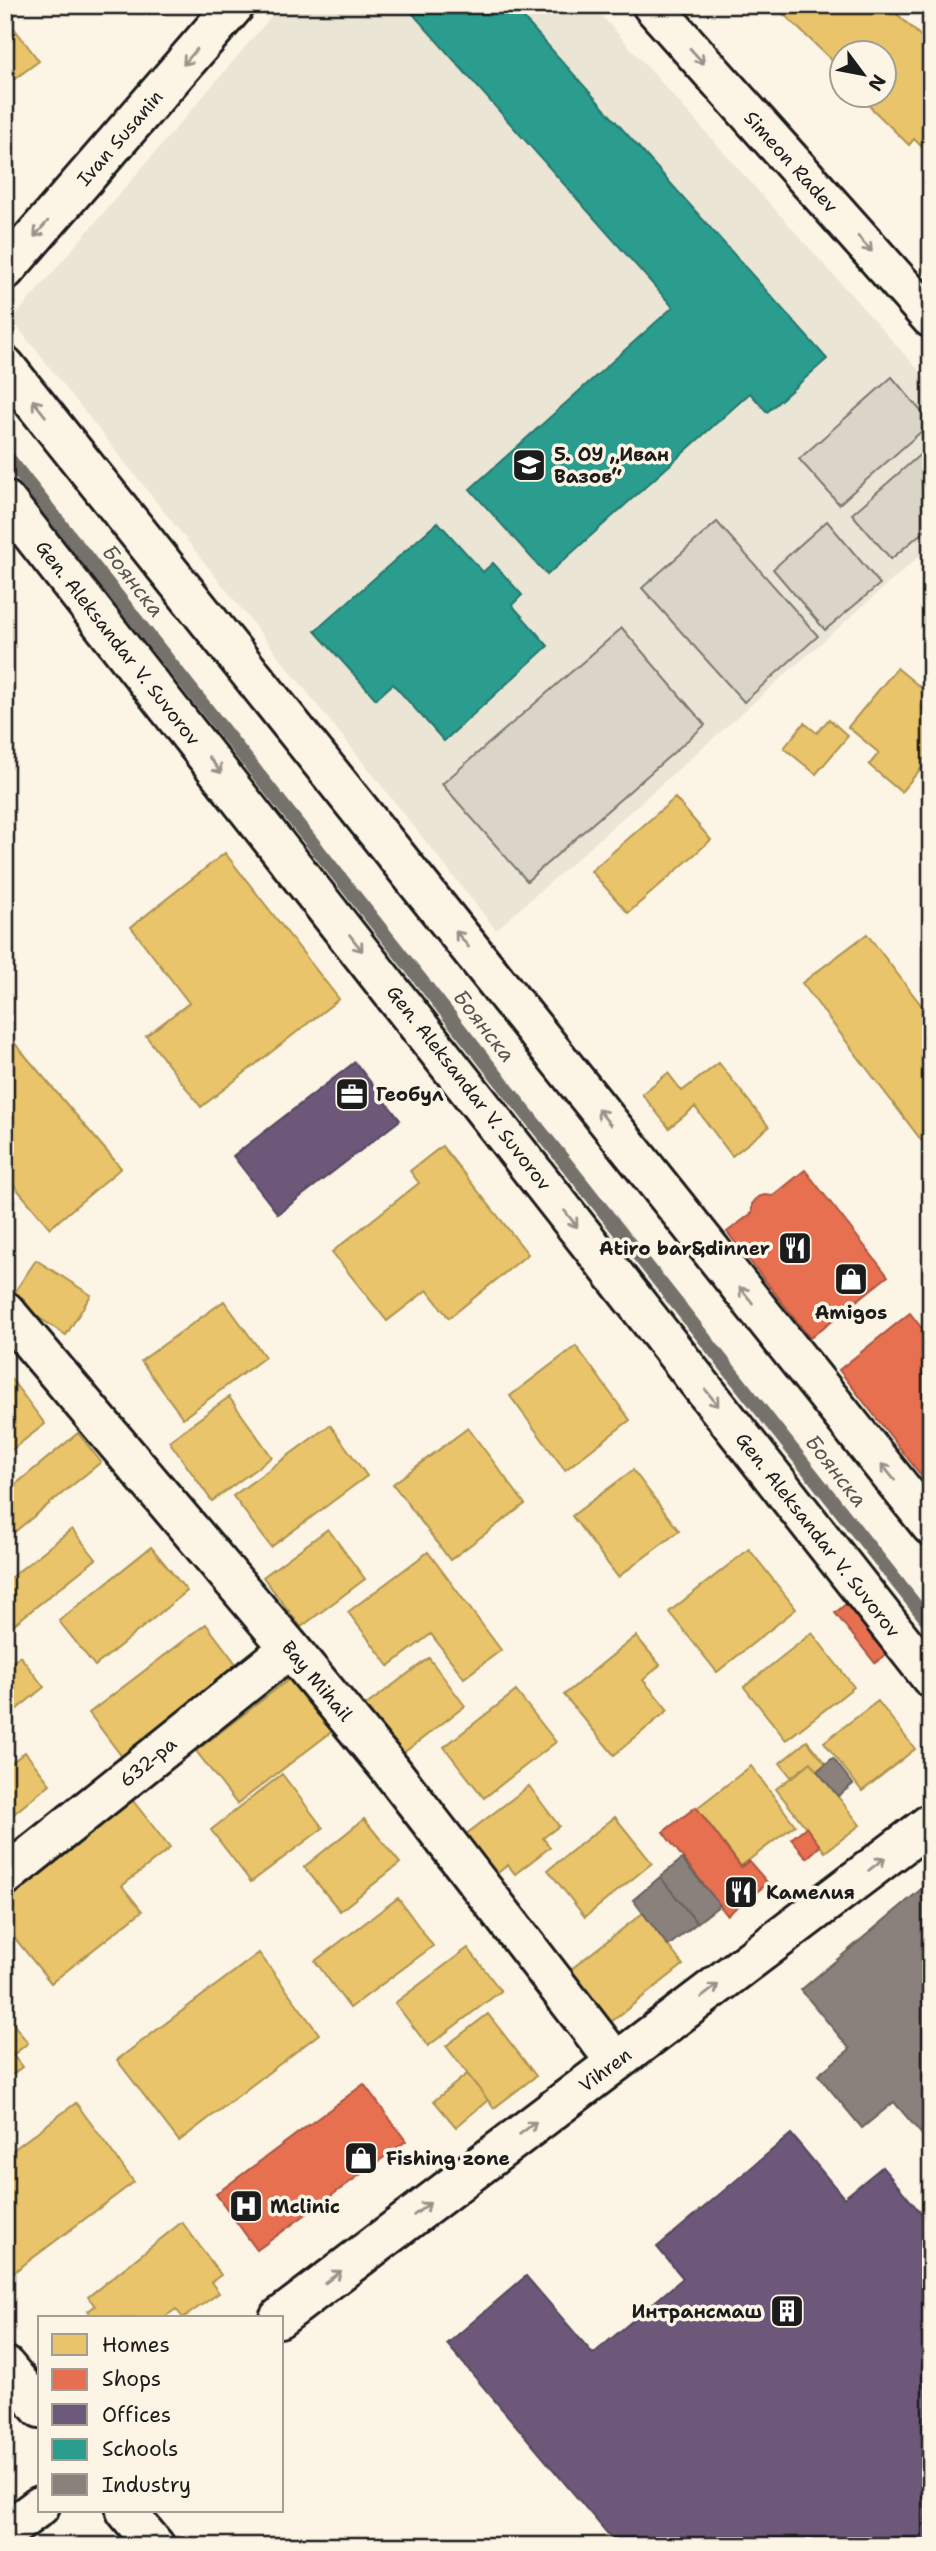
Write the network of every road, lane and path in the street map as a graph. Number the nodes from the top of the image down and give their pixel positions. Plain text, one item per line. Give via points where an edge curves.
1 (235, 5) edge
2 (652, 5) edge
3 (5, 270) edge
4 (931, 318) edge
5 (5, 366) edge
6 (5, 500) edge
7 (5, 1311) edge
8 (931, 1526) edge
9 (290, 1648) junction
10 (931, 1678) edge
11 (931, 1823) edge
12 (5, 1876) edge
13 (616, 2062) junction
14 (282, 2316) edge
15 (5, 2366) edge
16 (38, 2406) edge
17 (38, 2507) edge
18 (127, 2512) edge
19 (5, 2532) edge
20 (155, 2546) edge

1 -> 3 street, Ivan Susanin
2 -> 4 street, Simeon Radev
8 -> 5 street
6 -> 10 street, Gen. Aleksandar V. Suvorov
7 - 9 street, Bay Mihail
9 - 12 street, 632-ра
9 - 13 street, Bay Mihail via 390,1769
13 -> 11 street, Vihren
14 -> 13 street, Vihren
15 - 16 street
17 - 19 street
18 - 20 street

